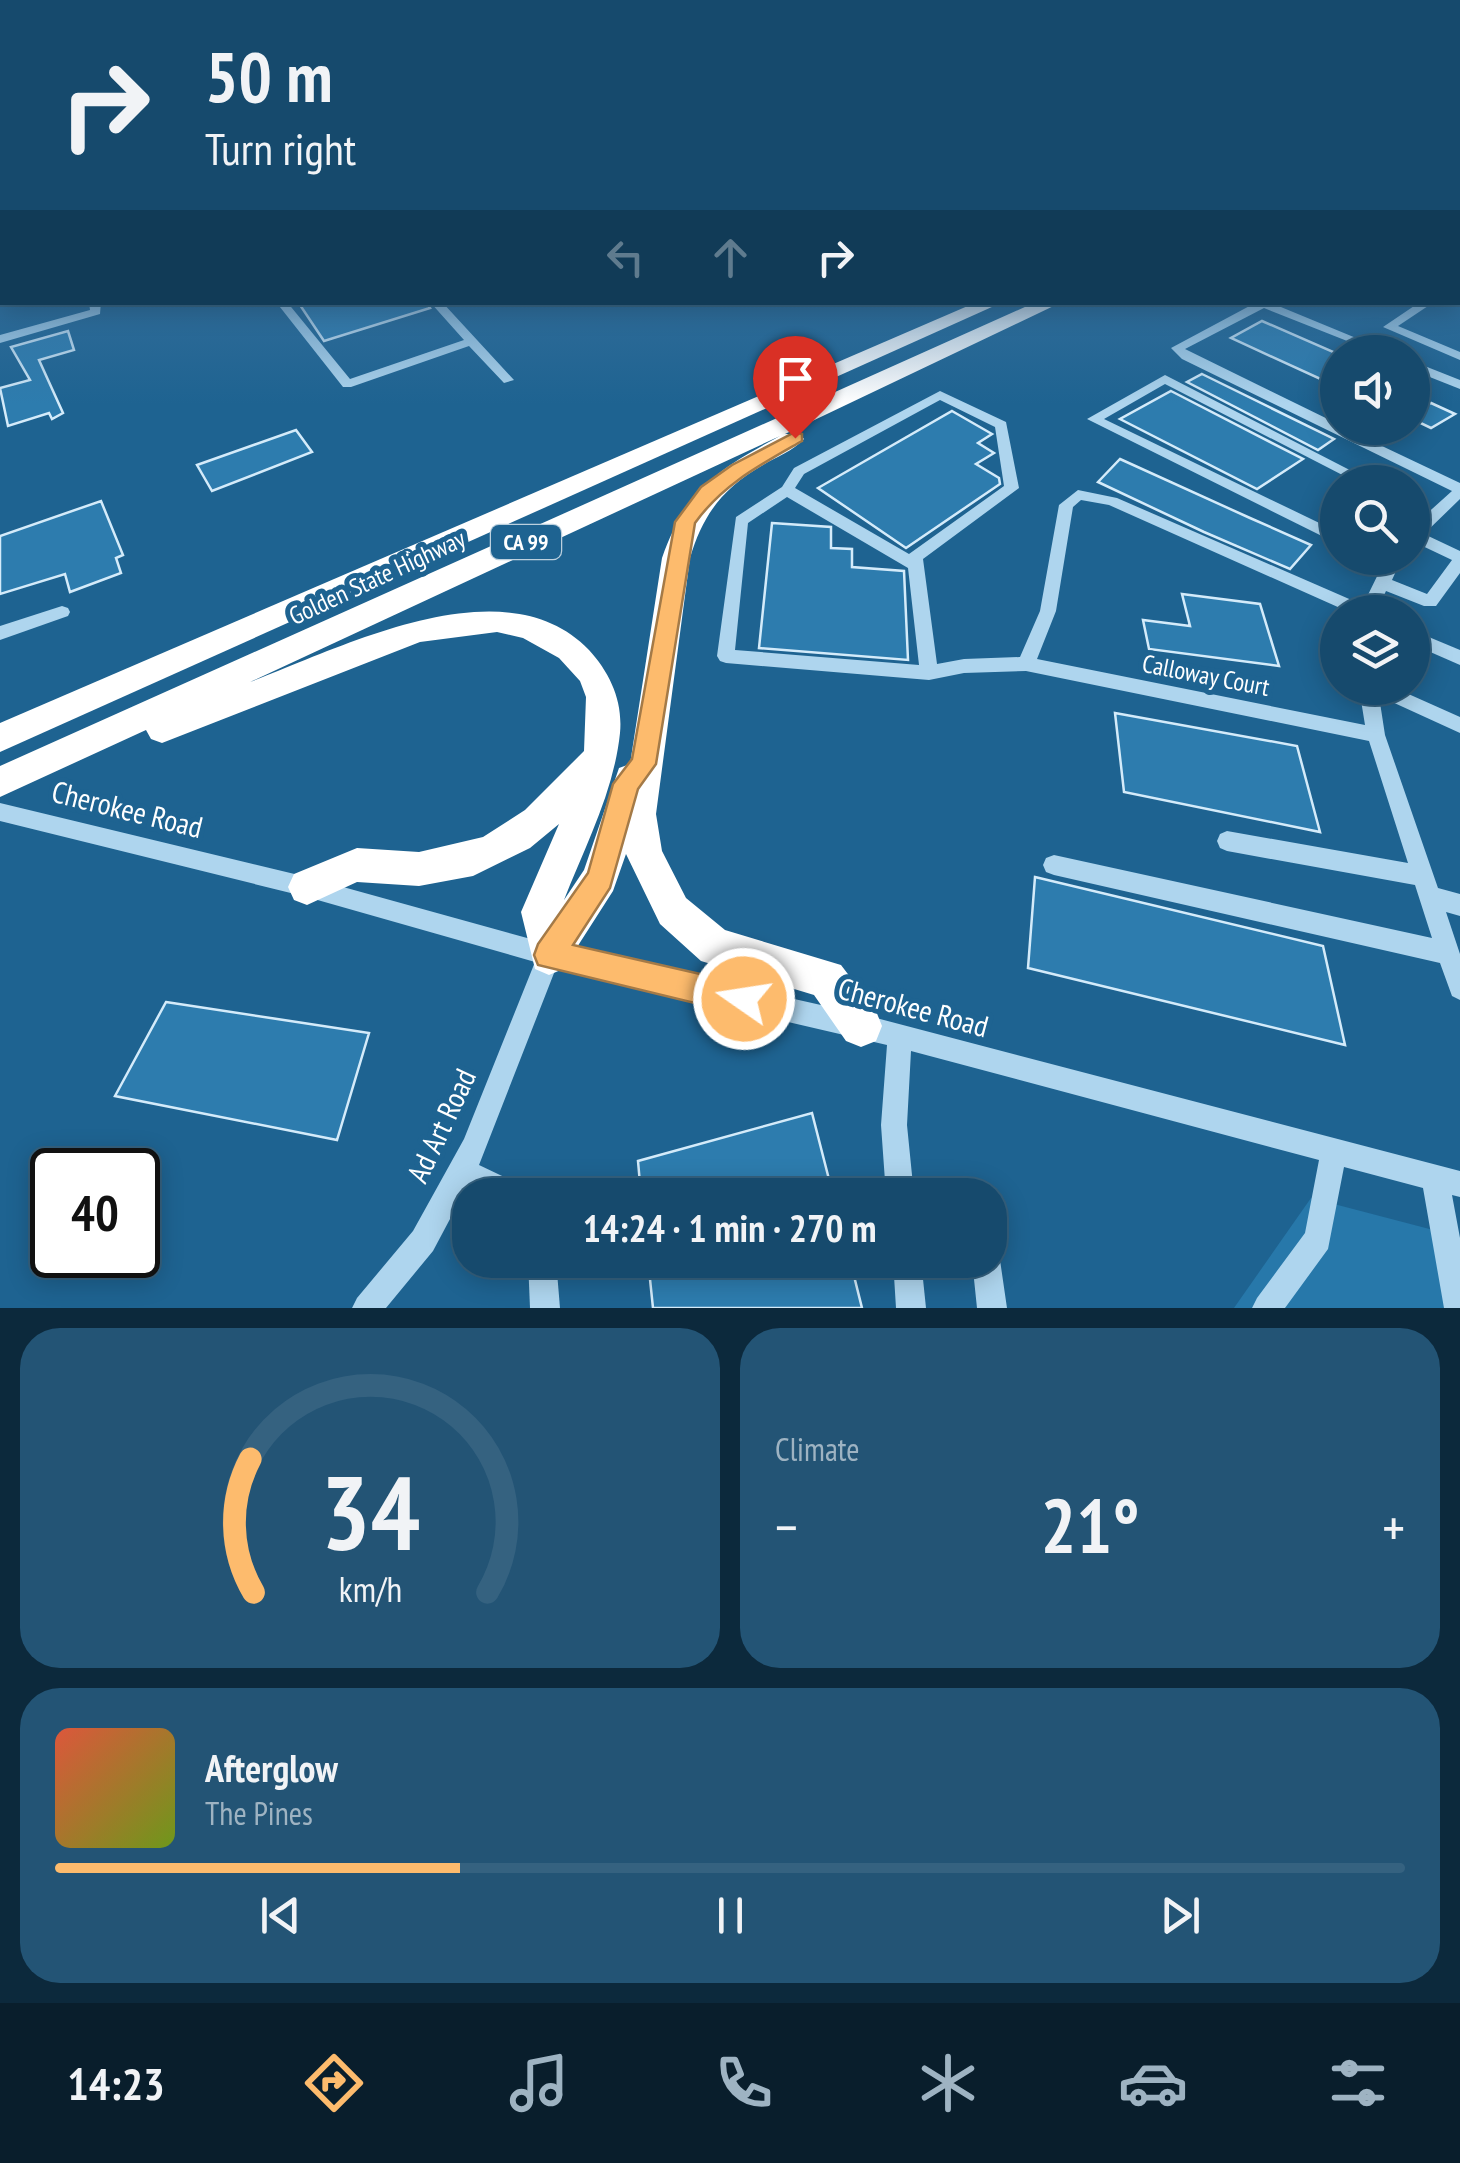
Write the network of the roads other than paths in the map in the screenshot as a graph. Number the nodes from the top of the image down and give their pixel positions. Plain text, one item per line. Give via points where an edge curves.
1 (95, 305) edge
2 (284, 305) edge
3 (438, 305) edge
4 (987, 305) edge
5 (1045, 305) edge
6 (1261, 305) edge
7 (1266, 305) edge
8 (1424, 305) edge
9 (1341, 335) edge
10 (0, 339) edge
11 (472, 342) junction
12 (1460, 356) edge
13 (1430, 372) edge
14 (508, 380) dead end
15 (1460, 385) edge
16 (854, 391) junction
17 (1320, 420) edge
18 (1370, 445) edge
19 (1333, 465) edge
20 (788, 490) junction
21 (1460, 490) edge
22 (1430, 518) edge
23 (1320, 530) edge
24 (1430, 544) edge
25 (1460, 559) edge
26 (916, 564) junction
27 (1383, 575) edge
28 (1381, 582) junction
29 (1327, 595) edge
30 (1374, 595) edge
31 (62, 612) dead end
32 (0, 633) edge
33 (1430, 644) edge
34 (1460, 658) edge
35 (1026, 664) junction
36 (928, 673) junction
37 (1371, 705) edge
38 (1415, 705) edge
39 (1460, 726) edge
40 (1376, 735) junction
41 (0, 738) edge
42 (599, 753) junction
43 (40, 764) junction
44 (644, 764) junction
45 (0, 782) edge
46 (0, 812) edge
47 (1226, 841) dead end
48 (1054, 865) dead end
49 (1426, 886) junction
50 (307, 887) junction
51 (1460, 906) edge
52 (1448, 953) junction
53 (549, 955) junction
54 (1460, 988) edge
55 (861, 1026) junction
56 (900, 1038) junction
57 (1334, 1151) junction
58 (462, 1170) junction
59 (478, 1178) edge
60 (899, 1178) edge
61 (1448, 1181) edge
62 (543, 1278) edge
63 (908, 1278) edge
64 (988, 1278) edge
65 (367, 1308) edge
66 (545, 1308) edge
67 (911, 1308) edge
68 (992, 1308) edge
69 (1267, 1308) edge
70 (1459, 1308) edge

1 - 10 street via 96,312
2 - 11 street via 347,384
3 - 11 street
4 - 41 highway, Golden State Highway / CA 99
5 - 16 highway, Golden State Highway / CA 99
6 - 17 street via 1177,348
7 - 9 street
8 - 12 street via 1389,327
11 - 14 street
13 - 15 street
16 - 43 highway, Golden State Highway / CA 99
16 - 44 highway via 852,406 738,469 685,522
18 - 21 street
19 - 23 street via 1164,379 1094,419
20 - 26 street
20 - 26 street via 799,472 940,395 1001,425 1012,488 915,557
20 - 36 street, Calloway Court via 741,521 726,656
21 - 22 street
24 - 25 street
25 - 28 street via 1430,602
26 - 36 street
27 - 28 street
28 - 30 street
29 - 35 street via 1112,501 1078,495 1066,505 1048,612
31 - 32 street
33 - 34 street
35 - 36 street, Calloway Court
35 - 40 street, Calloway Court
37 - 40 street
38 - 39 street
40 - 49 street
42 - 43 highway via 602,697 592,674 570,650 531,629 497,621 417,631 104,752
42 - 50 highway via 540,824 498,848 464,862 417,869 362,864
42 - 53 highway via 596,776 540,912
43 - 45 highway, Golden State Highway / CA 99
44 - 53 highway via 626,784 600,879
44 - 55 highway via 638,814 644,854 673,911 715,947 827,978
46 - 50 street, Cherokee Road
47 - 49 street
48 - 52 street
49 - 51 street
49 - 52 street
50 - 53 street, Cherokee Road
52 - 54 street
53 - 55 street, Cherokee Road
53 - 58 street, Ad Art Road
55 - 56 street, Cherokee Road
56 - 57 street, Cherokee Road
56 - 60 street via 894,1126
57 - 61 street, Cherokee Road
57 - 69 street via 1318,1240
58 - 59 street
58 - 65 street, Ad Art Road via 422,1240
61 - 70 street
62 - 66 street
63 - 67 street
64 - 68 street

